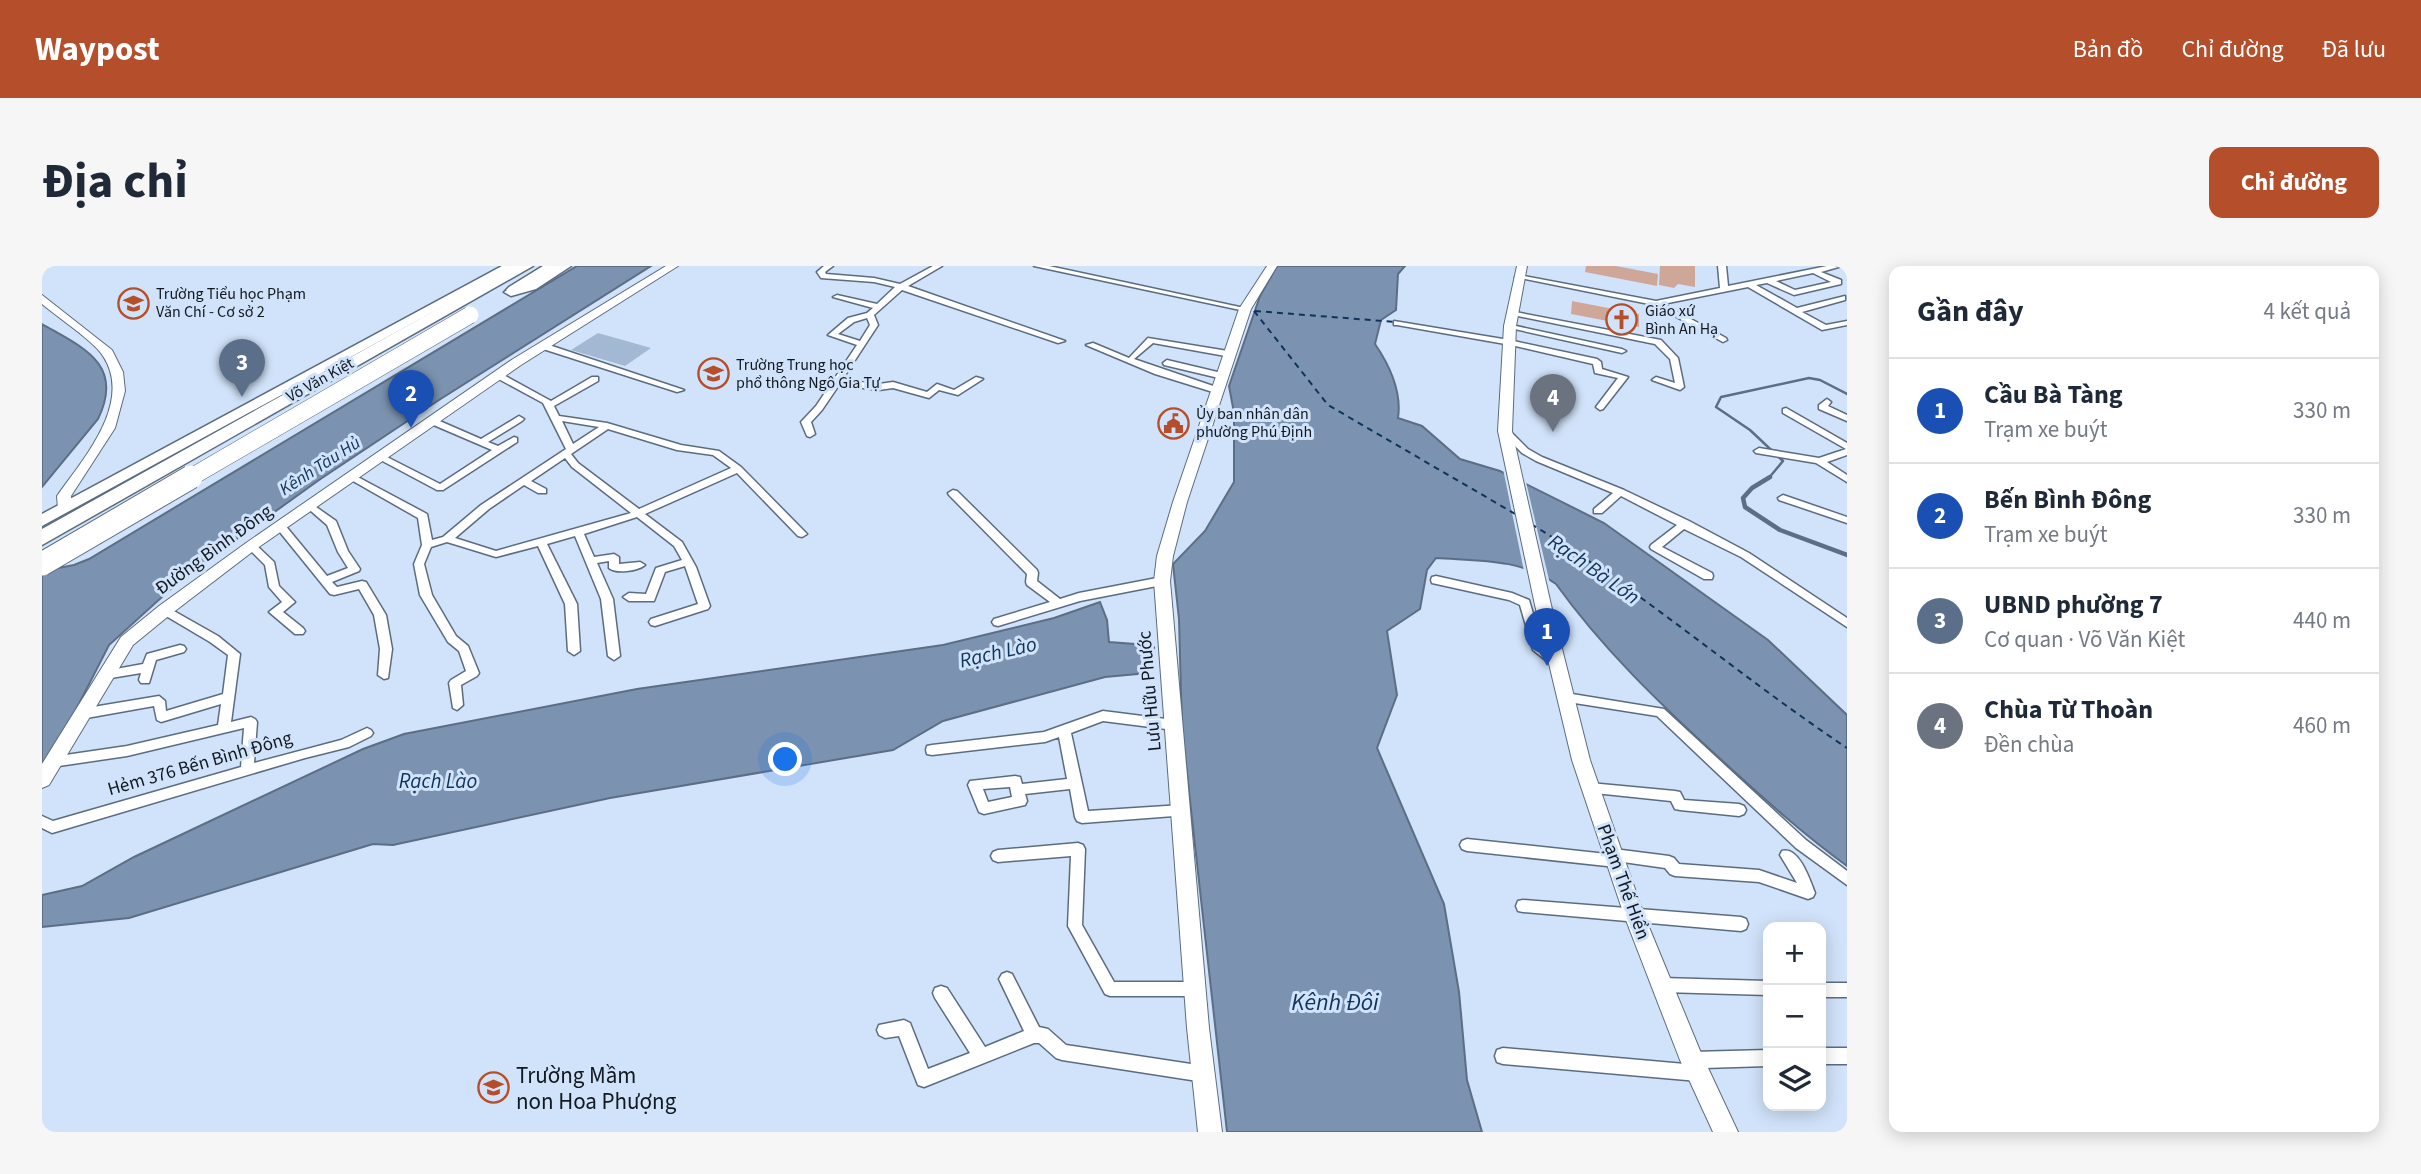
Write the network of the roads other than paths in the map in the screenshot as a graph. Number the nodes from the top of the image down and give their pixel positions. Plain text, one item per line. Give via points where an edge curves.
1 (511, 266) edge
2 (526, 266) edge
3 (565, 266) edge
4 (673, 266) edge
5 (830, 266) edge
6 (938, 266) edge
7 (1038, 266) edge
8 (1272, 266) edge
9 (1722, 266) edge
10 (1838, 266) edge
11 (552, 268) edge
12 (1823, 269) junction
13 (1521, 271) edge
14 (1814, 271) junction
15 (1847, 279) edge
16 (1768, 280) junction
17 (1749, 284) junction
18 (902, 287) junction
19 (1724, 289) junction
20 (511, 292) junction
21 (837, 297) dead end
22 (42, 298) edge
23 (1842, 298) dead end
24 (1656, 303) junction
25 (879, 307) junction
26 (1245, 309) junction
27 (1796, 311) junction
28 (1513, 313) junction
29 (470, 315) junction
30 (870, 315) junction
31 (1397, 323) dead end
32 (1847, 323) edge
33 (1510, 326) junction
34 (399, 327) junction
35 (1723, 340) dead end
36 (1061, 341) dead end
37 (1509, 342) junction
38 (862, 344) junction
39 (1626, 344) junction
40 (1090, 345) dead end
41 (544, 346) junction
42 (1230, 354) junction
43 (1133, 357) dead end
44 (1167, 363) dead end
45 (340, 368) junction
46 (498, 375) junction
47 (595, 379) dead end
48 (979, 379) dead end
49 (1656, 380) dead end
50 (837, 382) junction
51 (1221, 384) junction
52 (1680, 387) joint
53 (680, 390) dead end
54 (1827, 402) dead end
55 (550, 405) junction
56 (1600, 407) dead end
57 (1786, 411) dead end
58 (557, 418) junction
59 (1847, 418) edge
60 (520, 419) dead end
61 (432, 421) junction
62 (1505, 425) junction
63 (607, 426) junction
64 (810, 434) dead end
65 (514, 440) dead end
66 (482, 442) junction
67 (1847, 447) edge
68 (499, 450) junction
69 (1759, 451) dead end
70 (569, 452) junction
71 (1847, 452) edge
72 (380, 457) junction
73 (1819, 461) junction
74 (738, 470) junction
75 (351, 477) junction
76 (1847, 479) edge
77 (524, 481) junction
78 (542, 491) dead end
79 (1620, 492) junction
80 (953, 493) dead end
81 (1783, 498) dead end
82 (309, 505) junction
83 (65, 509) junction
84 (1598, 512) dead end
85 (637, 514) junction
86 (1847, 520) edge
87 (42, 521) edge
88 (1685, 523) junction
89 (280, 526) junction
90 (578, 533) junction
91 (802, 534) dead end
92 (42, 538) edge
93 (447, 539) junction
94 (541, 542) junction
95 (426, 545) junction
96 (251, 546) junction
97 (42, 551) edge
98 (590, 561) junction
99 (688, 562) junction
100 (42, 564) edge
101 (640, 565) dead end
102 (1708, 576) dead end
103 (327, 580) junction
104 (1436, 580) dead end
105 (1162, 581) junction
106 (629, 597) dead end
107 (1058, 603) junction
108 (165, 610) junction
109 (655, 622) dead end
110 (999, 622) dead end
111 (1847, 623) edge
112 (299, 631) dead end
113 (180, 649) dead end
114 (574, 651) dead end
115 (614, 656) dead end
116 (1558, 663) junction
117 (147, 674) joint
118 (105, 675) junction
119 (384, 675) dead end
120 (228, 698) junction
121 (1566, 698) junction
122 (457, 705) dead end
123 (81, 714) junction
124 (1174, 725) junction
125 (224, 729) junction
126 (1064, 730) junction
127 (368, 733) dead end
128 (933, 750) dead end
129 (52, 762) junction
130 (247, 770) junction
131 (42, 780) edge
132 (1075, 783) junction
133 (1590, 788) junction
134 (1017, 790) dead end
135 (1739, 810) dead end
136 (1182, 811) junction
137 (42, 822) edge
138 (1467, 845) dead end
139 (1787, 855) dead end
140 (998, 856) dead end
141 (1615, 858) junction
142 (1847, 879) edge
143 (1523, 906) dead end
144 (1634, 915) junction
145 (1741, 924) dead end
146 (1007, 979) dead end
147 (1661, 985) junction
148 (1763, 988) edge
149 (1195, 989) junction
150 (1826, 990) edge
151 (1847, 990) edge
152 (941, 993) dead end
153 (885, 1030) dead end
154 (1034, 1035) junction
155 (1503, 1056) dead end
156 (1826, 1056) edge
157 (1847, 1056) edge
158 (982, 1057) junction
159 (1763, 1059) edge
160 (1695, 1067) junction
161 (1203, 1074) junction
162 (1210, 1132) edge
163 (1726, 1132) edge

1 - 34 main road, Võ Văn Kiệt
2 - 45 highway, Võ Văn Kiệt
3 - 20 main road, Võ Văn Kiệt
4 - 41 street, Đường Bình Đông
5 - 18 street via 821,272 824,276
6 - 18 street
7 - 26 street
8 - 26 street, Lưu Hữu Phước
9 - 19 street
10 - 12 street
11 - 20 highway, Võ Văn Kiệt
12 - 14 street
12 - 15 street
13 - 24 street
13 - 28 street
14 - 16 street
14 - 16 street via 1838,282 1794,293
16 - 17 street
17 - 19 street
17 - 27 street
18 - 25 street
18 - 36 street
19 - 24 street
20 - 29 highway, Võ Văn Kiệt
21 - 25 street
22 - 83 street via 108,354 120,385 115,414 64,496
23 - 27 street
24 - 35 street
25 - 30 street
26 - 42 street, Lưu Hữu Phước
27 - 32 street via 1825,328
28 - 33 street
28 - 39 street
29 - 97 highway, Võ Văn Kiệt via 392,353
29 - 97 main road via 428,346 81,551
29 - 100 highway, bridge
30 - 38 street via 874,325
30 - 38 street via 851,320 832,335
31 - 37 street
33 - 37 street
33 - 39 street
34 - 45 highway
34 - 83 main road, Võ Văn Kiệt
37 - 56 street via 1597,362 1598,371 1623,377
37 - 62 street
38 - 50 street
39 - 52 street via 1658,342 1674,358
40 - 51 street via 1158,372
41 - 46 street, Đường Bình Đông
41 - 53 street
42 - 43 street via 1151,340
42 - 51 street, Lưu Hữu Phước
44 - 51 street
45 - 92 highway, Võ Văn Kiệt
46 - 55 street
46 - 61 street, Đường Bình Đông
47 - 55 street
48 - 50 street via 955,393 937,387 929,395 893,385
49 - 52 street
50 - 64 street via 806,422
51 - 105 street, Lưu Hữu Phước via 1180,502
54 - 59 street via 1822,407
55 - 58 street
57 - 67 street
58 - 63 street
58 - 70 street
60 - 66 street
61 - 66 street
61 - 72 street, Đường Bình Đông
62 - 79 street via 1525,451
62 - 116 street, Phạm Thế Hiển
63 - 70 street
63 - 74 street via 680,448 716,453
65 - 68 street
66 - 68 street
68 - 72 street via 440,488
69 - 73 street
70 - 77 street
70 - 85 street via 575,465
71 - 73 street
72 - 75 street, Đường Bình Đông
73 - 76 street
74 - 85 street
74 - 91 street
75 - 82 street, Đường Bình Đông
75 - 95 street via 423,516
77 - 78 street
77 - 93 street
79 - 84 street
79 - 88 street
80 - 107 street via 1033,573 1031,582
81 - 86 street
82 - 89 street, Đường Bình Đông
82 - 103 street via 332,523 355,569
83 - 87 main road, Võ Văn Kiệt
85 - 90 street
85 - 99 street via 678,544
88 - 102 street via 1655,547
88 - 111 street via 1745,555
89 - 96 street, Đường Bình Đông
89 - 103 street
90 - 94 street
90 - 98 street
93 - 94 street via 495,554
93 - 95 street
94 - 114 street via 571,604
95 - 122 street via 419,564 426,595 452,639 464,649 473,673 455,683
96 - 108 street, Đường Bình Đông
96 - 112 street via 270,564 274,587 289,602 275,612
98 - 101 street via 614,557 614,568
98 - 115 street via 607,599
99 - 106 street via 660,570 650,598
99 - 109 street via 704,606
103 - 119 street via 334,591 362,585 380,615 386,649
104 - 116 street via 1525,603 1537,647
105 - 107 street
105 - 124 street, Lưu Hữu Phước
107 - 110 street
108 - 118 street, Đường Bình Đông via 127,641
108 - 120 street via 234,654
113 - 117 street via 151,657
116 - 121 street, Phạm Thế Hiển
117 - 118 street
118 - 123 street, Đường Bình Đông
120 - 123 street via 161,718 159,701
120 - 125 street
121 - 133 street, Phạm Thế Hiển
121 - 142 street via 1660,712 1801,844
123 - 129 street, Đường Bình Đông
124 - 126 street via 1103,716
124 - 136 street, Lưu Hữu Phước
125 - 129 street via 93,759
125 - 130 street via 251,722
126 - 128 street via 1045,737
126 - 132 street
127 - 130 street, Hẻm 376 Bến Bình Đông via 344,744
129 - 131 street, Đường Bình Đông
130 - 137 street, Hẻm 376 Bến Bình Đông via 52,827
132 - 134 street
132 - 136 street via 1082,817
133 - 135 street via 1675,796 1680,805
133 - 141 street, Phạm Thế Hiển
136 - 149 street, Lưu Hữu Phước
138 - 141 street
139 - 141 street via 1808,893 1759,876 1675,870 1669,862
140 - 149 street via 1078,849 1075,926 1110,989
141 - 144 street, Phạm Thế Hiển
143 - 144 street
144 - 145 street
144 - 147 street, Phạm Thế Hiển
146 - 154 street
147 - 148 street
147 - 160 street, Phạm Thế Hiển
149 - 161 street, Lưu Hữu Phước
150 - 151 street
152 - 158 street
153 - 158 street via 904,1028 924,1079
154 - 158 street
154 - 161 street via 1042,1035 1062,1052
155 - 160 street
156 - 157 street
159 - 160 street
160 - 163 street, Phạm Thế Hiển
161 - 162 street, Lưu Hữu Phước

